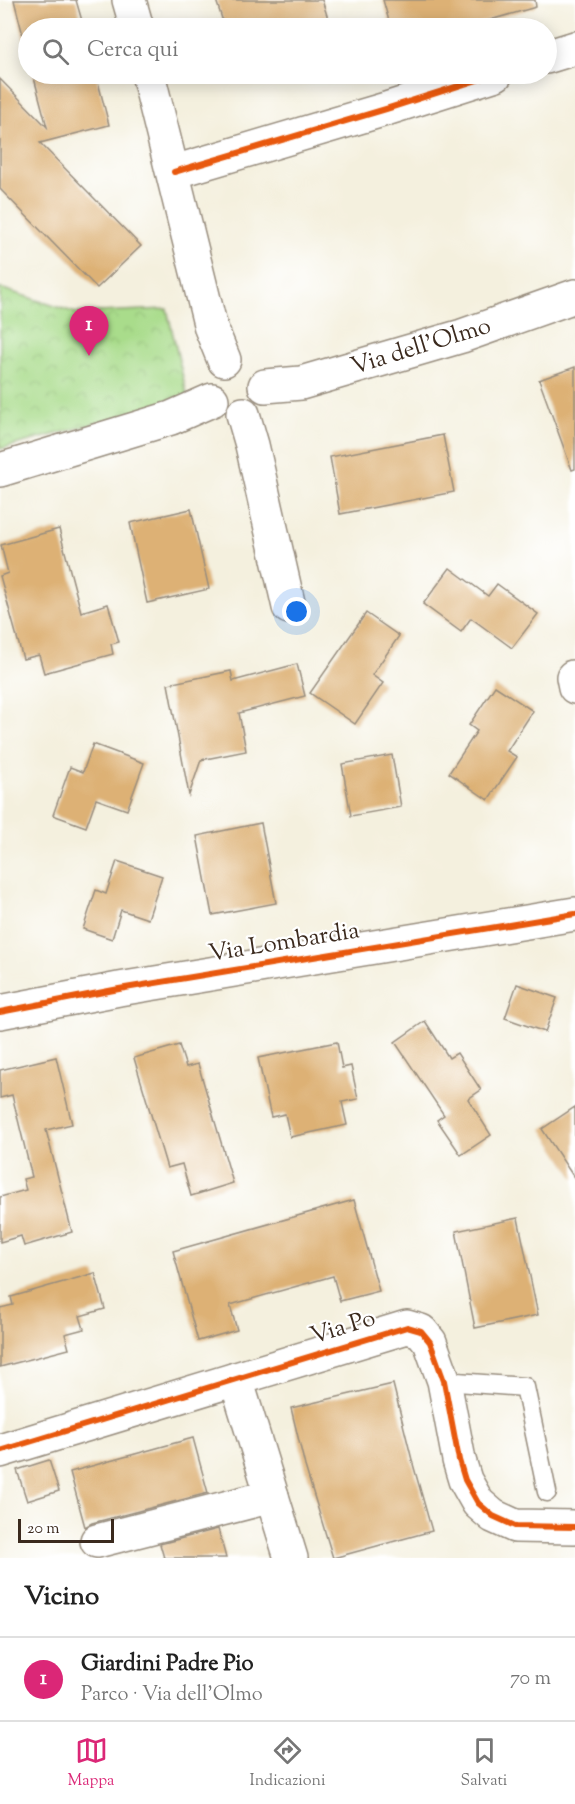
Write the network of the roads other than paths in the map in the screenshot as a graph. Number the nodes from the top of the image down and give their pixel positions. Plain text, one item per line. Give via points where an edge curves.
1 (129, 0) edge
2 (134, 18) edge
3 (575, 48) edge
4 (557, 54) edge
5 (151, 84) edge
6 (465, 84) edge
7 (174, 172) junction
8 (575, 296) edge
9 (224, 360) junction
10 (265, 386) junction
11 (212, 400) junction
12 (243, 414) junction
13 (0, 470) edge
14 (289, 608) dead end
15 (575, 914) edge
16 (0, 1012) edge
17 (236, 1379) junction
18 (444, 1381) junction
19 (0, 1451) edge
20 (547, 1492) dead end
21 (272, 1496) junction
22 (575, 1527) edge
23 (97, 1542) dead end
24 (291, 1558) edge

1 - 2 street
3 - 4 street
5 - 7 street
6 - 7 street
7 - 9 street via 211,328
8 - 10 street, Via dell'Olmo via 462,336 301,383
9 - 10 street via 233,357 252,361
9 - 11 street via 216,365 208,382
10 - 12 street via 259,403
11 - 12 street via 225,411
11 - 13 street via 171,418
12 - 14 street
15 - 16 street, Via Lombardia
17 - 18 street, Via Po via 407,1327 421,1331 430,1342
17 - 19 street, Via Po
17 - 21 street
18 - 20 lane via 525,1387
18 - 22 street, Via Po via 459,1460 478,1503 493,1516 515,1526
21 - 23 street
21 - 24 street

